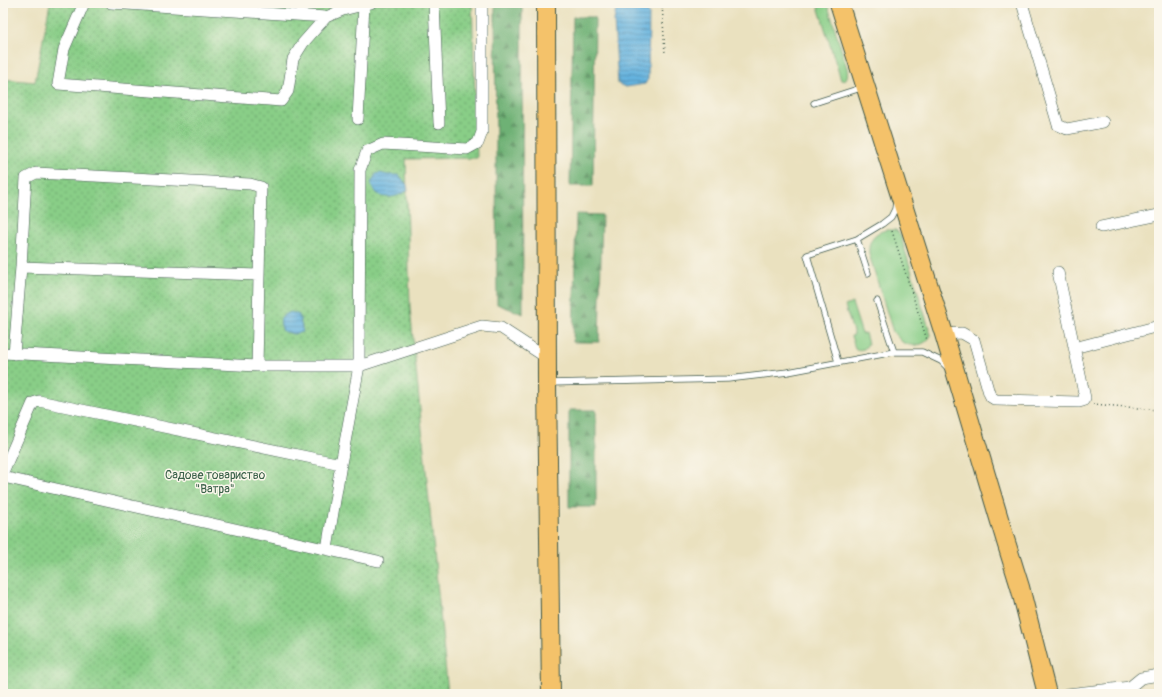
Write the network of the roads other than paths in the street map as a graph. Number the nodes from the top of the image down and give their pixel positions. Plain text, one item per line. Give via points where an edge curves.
1 (84, 3) edge
2 (111, 3) edge
3 (434, 3) edge
4 (482, 3) edge
5 (546, 3) edge
6 (839, 3) edge
7 (1022, 3) edge
8 (368, 4) edge
9 (343, 7) edge
10 (326, 17) junction
11 (866, 87) junction
12 (814, 103) dead end
13 (358, 119) dead end
14 (1103, 122) dead end
15 (439, 123) dead end
16 (899, 190) junction
17 (1159, 215) edge
18 (1101, 227) dead end
19 (857, 239) junction
20 (21, 268) junction
21 (1058, 272) dead end
22 (868, 273) dead end
23 (258, 275) junction
24 (877, 301) dead end
25 (1159, 326) edge
26 (935, 337) junction
27 (1074, 348) junction
28 (894, 352) junction
29 (9, 354) edge
30 (547, 358) junction
31 (838, 362) junction
32 (257, 366) junction
33 (359, 366) junction
34 (957, 377) junction
35 (547, 383) junction
36 (341, 464) junction
37 (3, 472) edge
38 (3, 478) edge
39 (327, 549) junction
40 (378, 561) dead end
41 (1159, 675) edge
42 (1045, 688) edge
43 (1131, 691) edge
44 (551, 694) edge
45 (1066, 694) edge

1 - 10 street via 64,49 58,84 281,101 288,91 293,59 303,43
2 - 10 street
3 - 15 street
4 - 33 street via 482,132 478,143 466,149 383,144 367,151 360,170
5 - 30 highway
6 - 11 highway
7 - 14 street via 1058,125 1067,129
8 - 9 street
8 - 13 street
9 - 10 street
11 - 12 lane
11 - 16 highway
16 - 19 lane via 891,218
16 - 26 highway
17 - 18 street
19 - 22 lane
19 - 31 lane via 807,255
20 - 23 street
20 - 23 street via 26,178 36,173 250,184 261,187
20 - 29 street
21 - 27 street
23 - 32 street
24 - 28 lane
25 - 27 street
26 - 27 street via 962,333 974,340 989,393 996,400 1083,401 1085,398
26 - 34 highway
28 - 31 lane
28 - 34 lane via 922,352 941,361
29 - 32 street
30 - 33 street via 502,328 482,326
30 - 35 highway
31 - 35 lane via 788,372 728,379
32 - 33 street
33 - 36 street
34 - 42 highway via 1020,586
35 - 44 highway
36 - 37 street via 39,401 33,403
36 - 39 street
38 - 39 street
39 - 40 street
41 - 43 street via 1141,678
43 - 45 street

